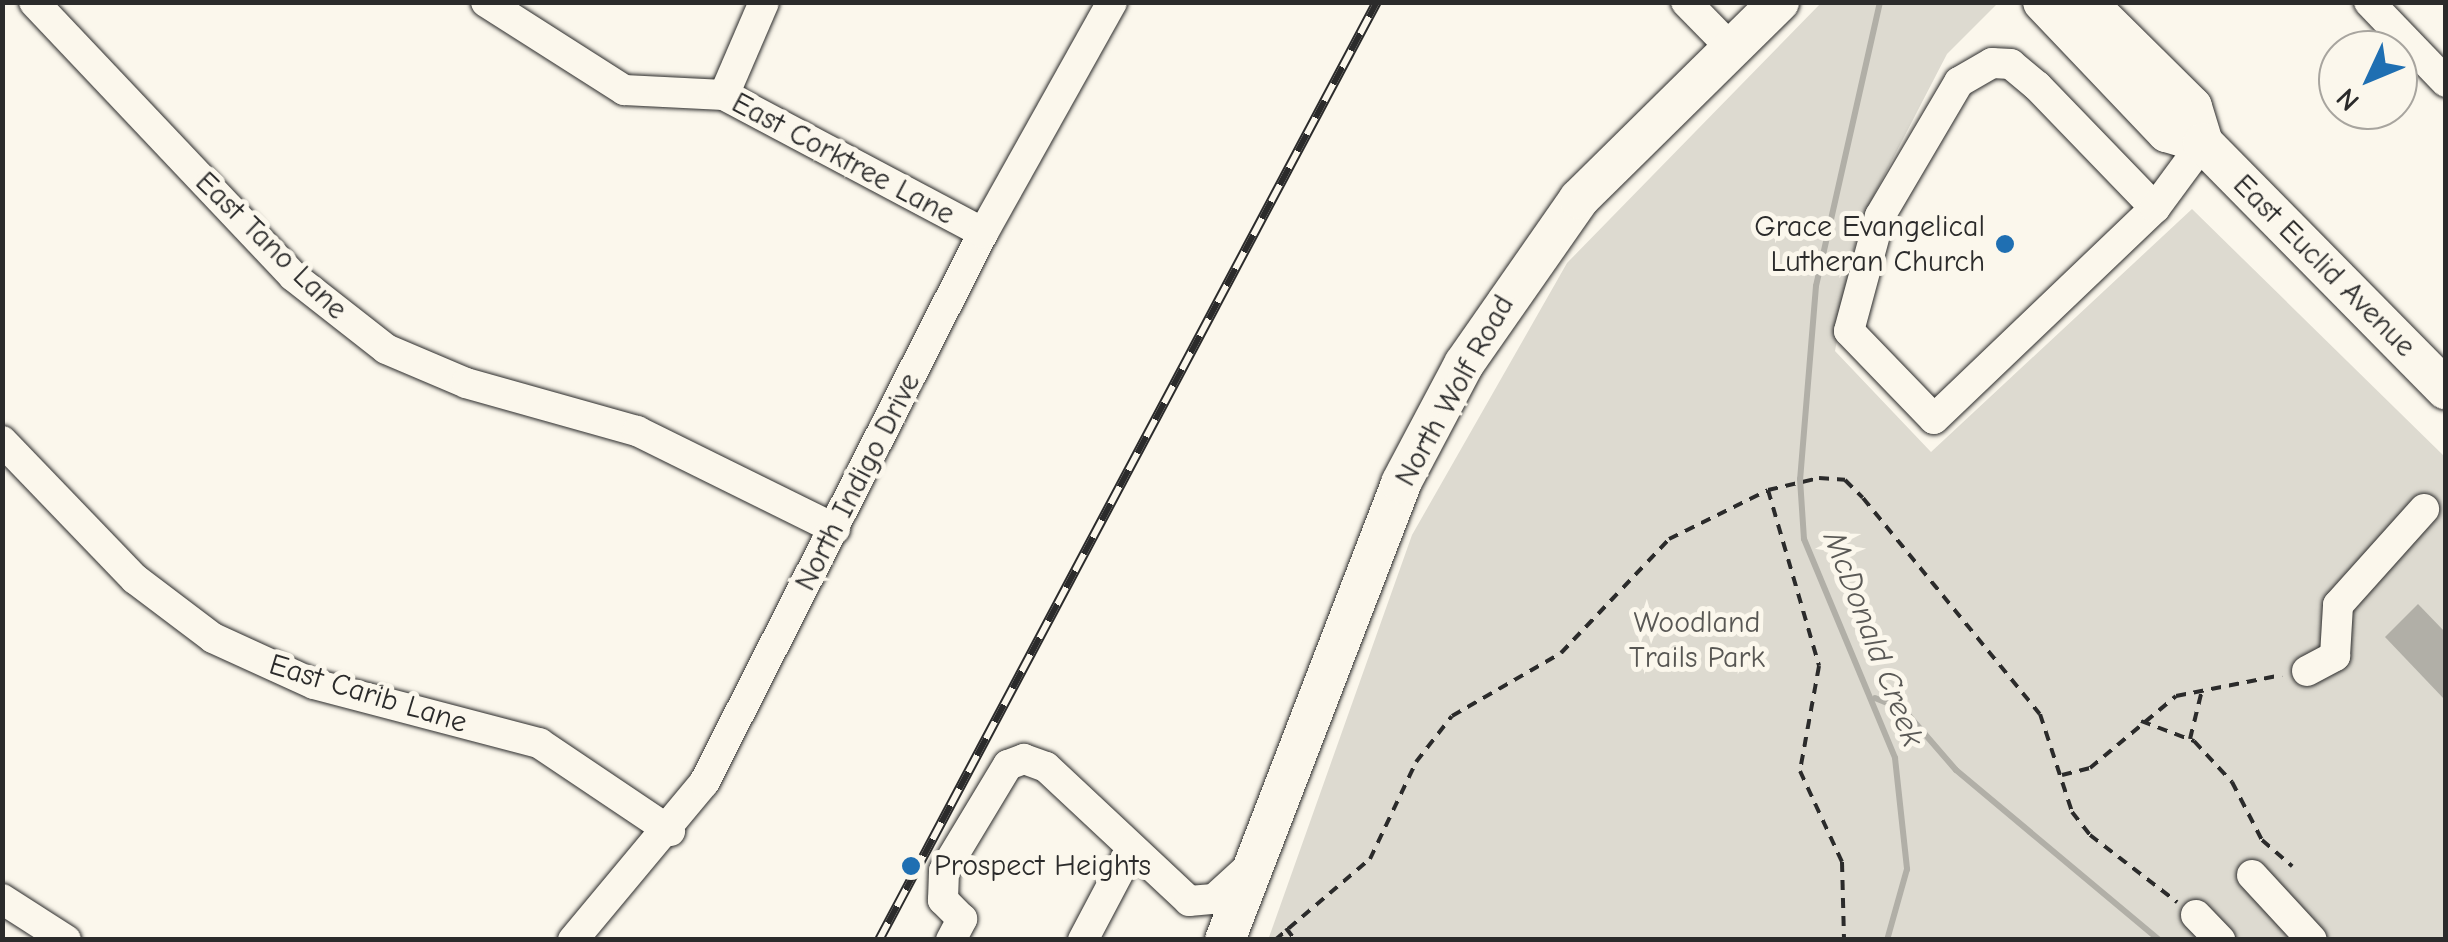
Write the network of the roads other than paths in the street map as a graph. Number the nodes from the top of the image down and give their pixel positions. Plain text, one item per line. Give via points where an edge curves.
1 (34, 2) edge
2 (486, 2) edge
3 (764, 2) edge
4 (1112, 2) edge
5 (1686, 2) edge
6 (1779, 2) edge
7 (2043, 2) edge
8 (2086, 2) edge
9 (2369, 2) edge
10 (1732, 49) junction
11 (2446, 82) edge
12 (724, 95) junction
13 (2203, 143) junction
14 (2155, 208) junction
15 (984, 233) junction
16 (2446, 390) edge
17 (2, 440) edge
18 (2424, 509) dead end
19 (835, 528) junction
20 (2307, 671) road end
21 (670, 830) junction
22 (1130, 851) junction
23 (1256, 859) junction
24 (2252, 875) dead end
25 (2, 899) edge
26 (2191, 912) road end
27 (63, 939) edge
28 (573, 940) edge
29 (951, 940) edge
30 (1083, 940) edge
31 (1225, 940) edge
32 (2220, 940) edge
33 (2312, 940) edge

1 - 19 street, East Tano Lane via 293,276 372,340 452,378 672,444
2 - 12 street, East Corktree Lane via 624,90
3 - 12 street
4 - 15 street, North Indigo Drive
5 - 10 street
6 - 10 main road, North Wolf Road
7 - 13 main road, East Euclid Avenue via 2167,132
8 - 13 main road, East Euclid Avenue via 2192,108
9 - 11 street
10 - 23 main road, North Wolf Road via 1579,199 1464,364 1401,483
12 - 15 street, East Corktree Lane
13 - 14 street
13 - 16 main road, East Euclid Avenue
14 - 14 street via 1934,418 1849,332 1862,264 1959,82 1992,63 2011,64 2037,86
15 - 19 street, North Indigo Drive
17 - 21 street, East Carib Lane via 135,579 213,638 314,684 539,744
18 - 20 street via 2338,606 2335,656
19 - 21 street, North Indigo Drive via 704,783
21 - 28 street, North Indigo Drive
22 - 23 street via 1189,901 1214,899
22 - 29 street via 1046,767 1008,765 944,871 943,900 962,919
22 - 30 street
23 - 31 main road, North Wolf Road
24 - 33 street
25 - 27 street
26 - 32 street

